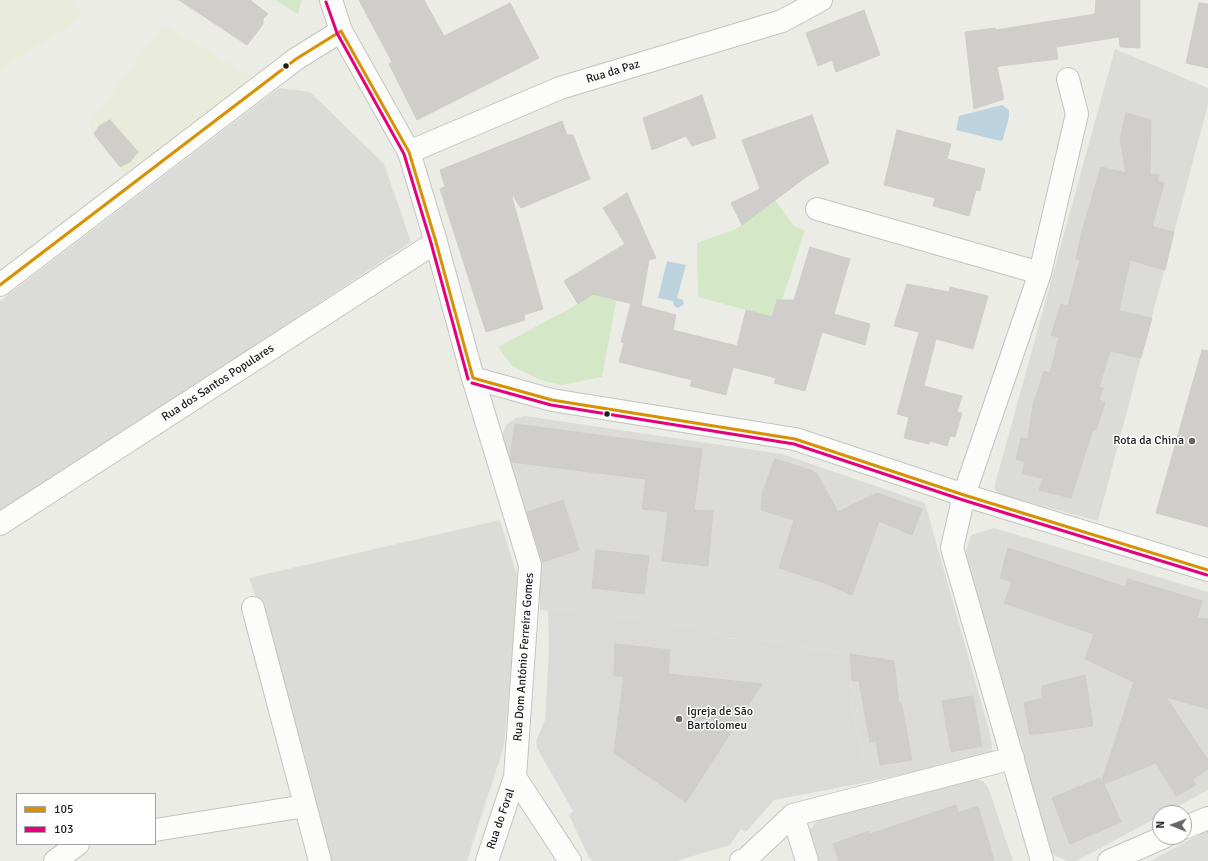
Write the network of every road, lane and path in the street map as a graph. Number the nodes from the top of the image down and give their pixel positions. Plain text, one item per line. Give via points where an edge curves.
1 (331, 0) edge
2 (820, 0) edge
3 (341, 31) junction
4 (1068, 80) dead end
5 (409, 152) junction
6 (817, 209) dead end
7 (436, 242) junction
8 (1040, 273) junction
9 (0, 285) edge
10 (473, 378) junction
11 (964, 495) junction
12 (0, 524) edge
13 (1208, 570) edge
14 (253, 608) dead end
15 (1013, 758) junction
16 (515, 777) junction
17 (305, 806) junction
18 (793, 815) junction
19 (1208, 818) edge
20 (1192, 825) edge
21 (156, 830) edge
22 (1152, 842) edge
23 (77, 845) edge
24 (56, 861) edge
25 (320, 861) edge
26 (487, 861) edge
27 (570, 861) edge
28 (741, 861) edge
29 (807, 861) edge
30 (1042, 861) edge
31 (1109, 861) edge

1 - 3 street, Rua Dom António Ferreira Gomes
2 - 5 street, Rua da Paz via 782,21 560,88
3 - 5 street, Rua Dom António Ferreira Gomes
3 - 9 street via 296,60
4 - 8 street via 1077,114
5 - 7 street, Rua Dom António Ferreira Gomes
6 - 8 street
7 - 10 street, Rua Dom António Ferreira Gomes
7 - 12 street, Rua dos Santos Populares
8 - 11 street
10 - 11 street via 552,400 795,439
10 - 16 street, Rua Dom António Ferreira Gomes via 530,565
11 - 13 street
11 - 15 street via 952,548
14 - 17 street
15 - 18 street
15 - 30 street
16 - 26 street, Rua do Foral
16 - 27 street
17 - 21 street
17 - 25 street
18 - 28 street
18 - 29 street
19 - 20 street
22 - 31 street
23 - 24 street

